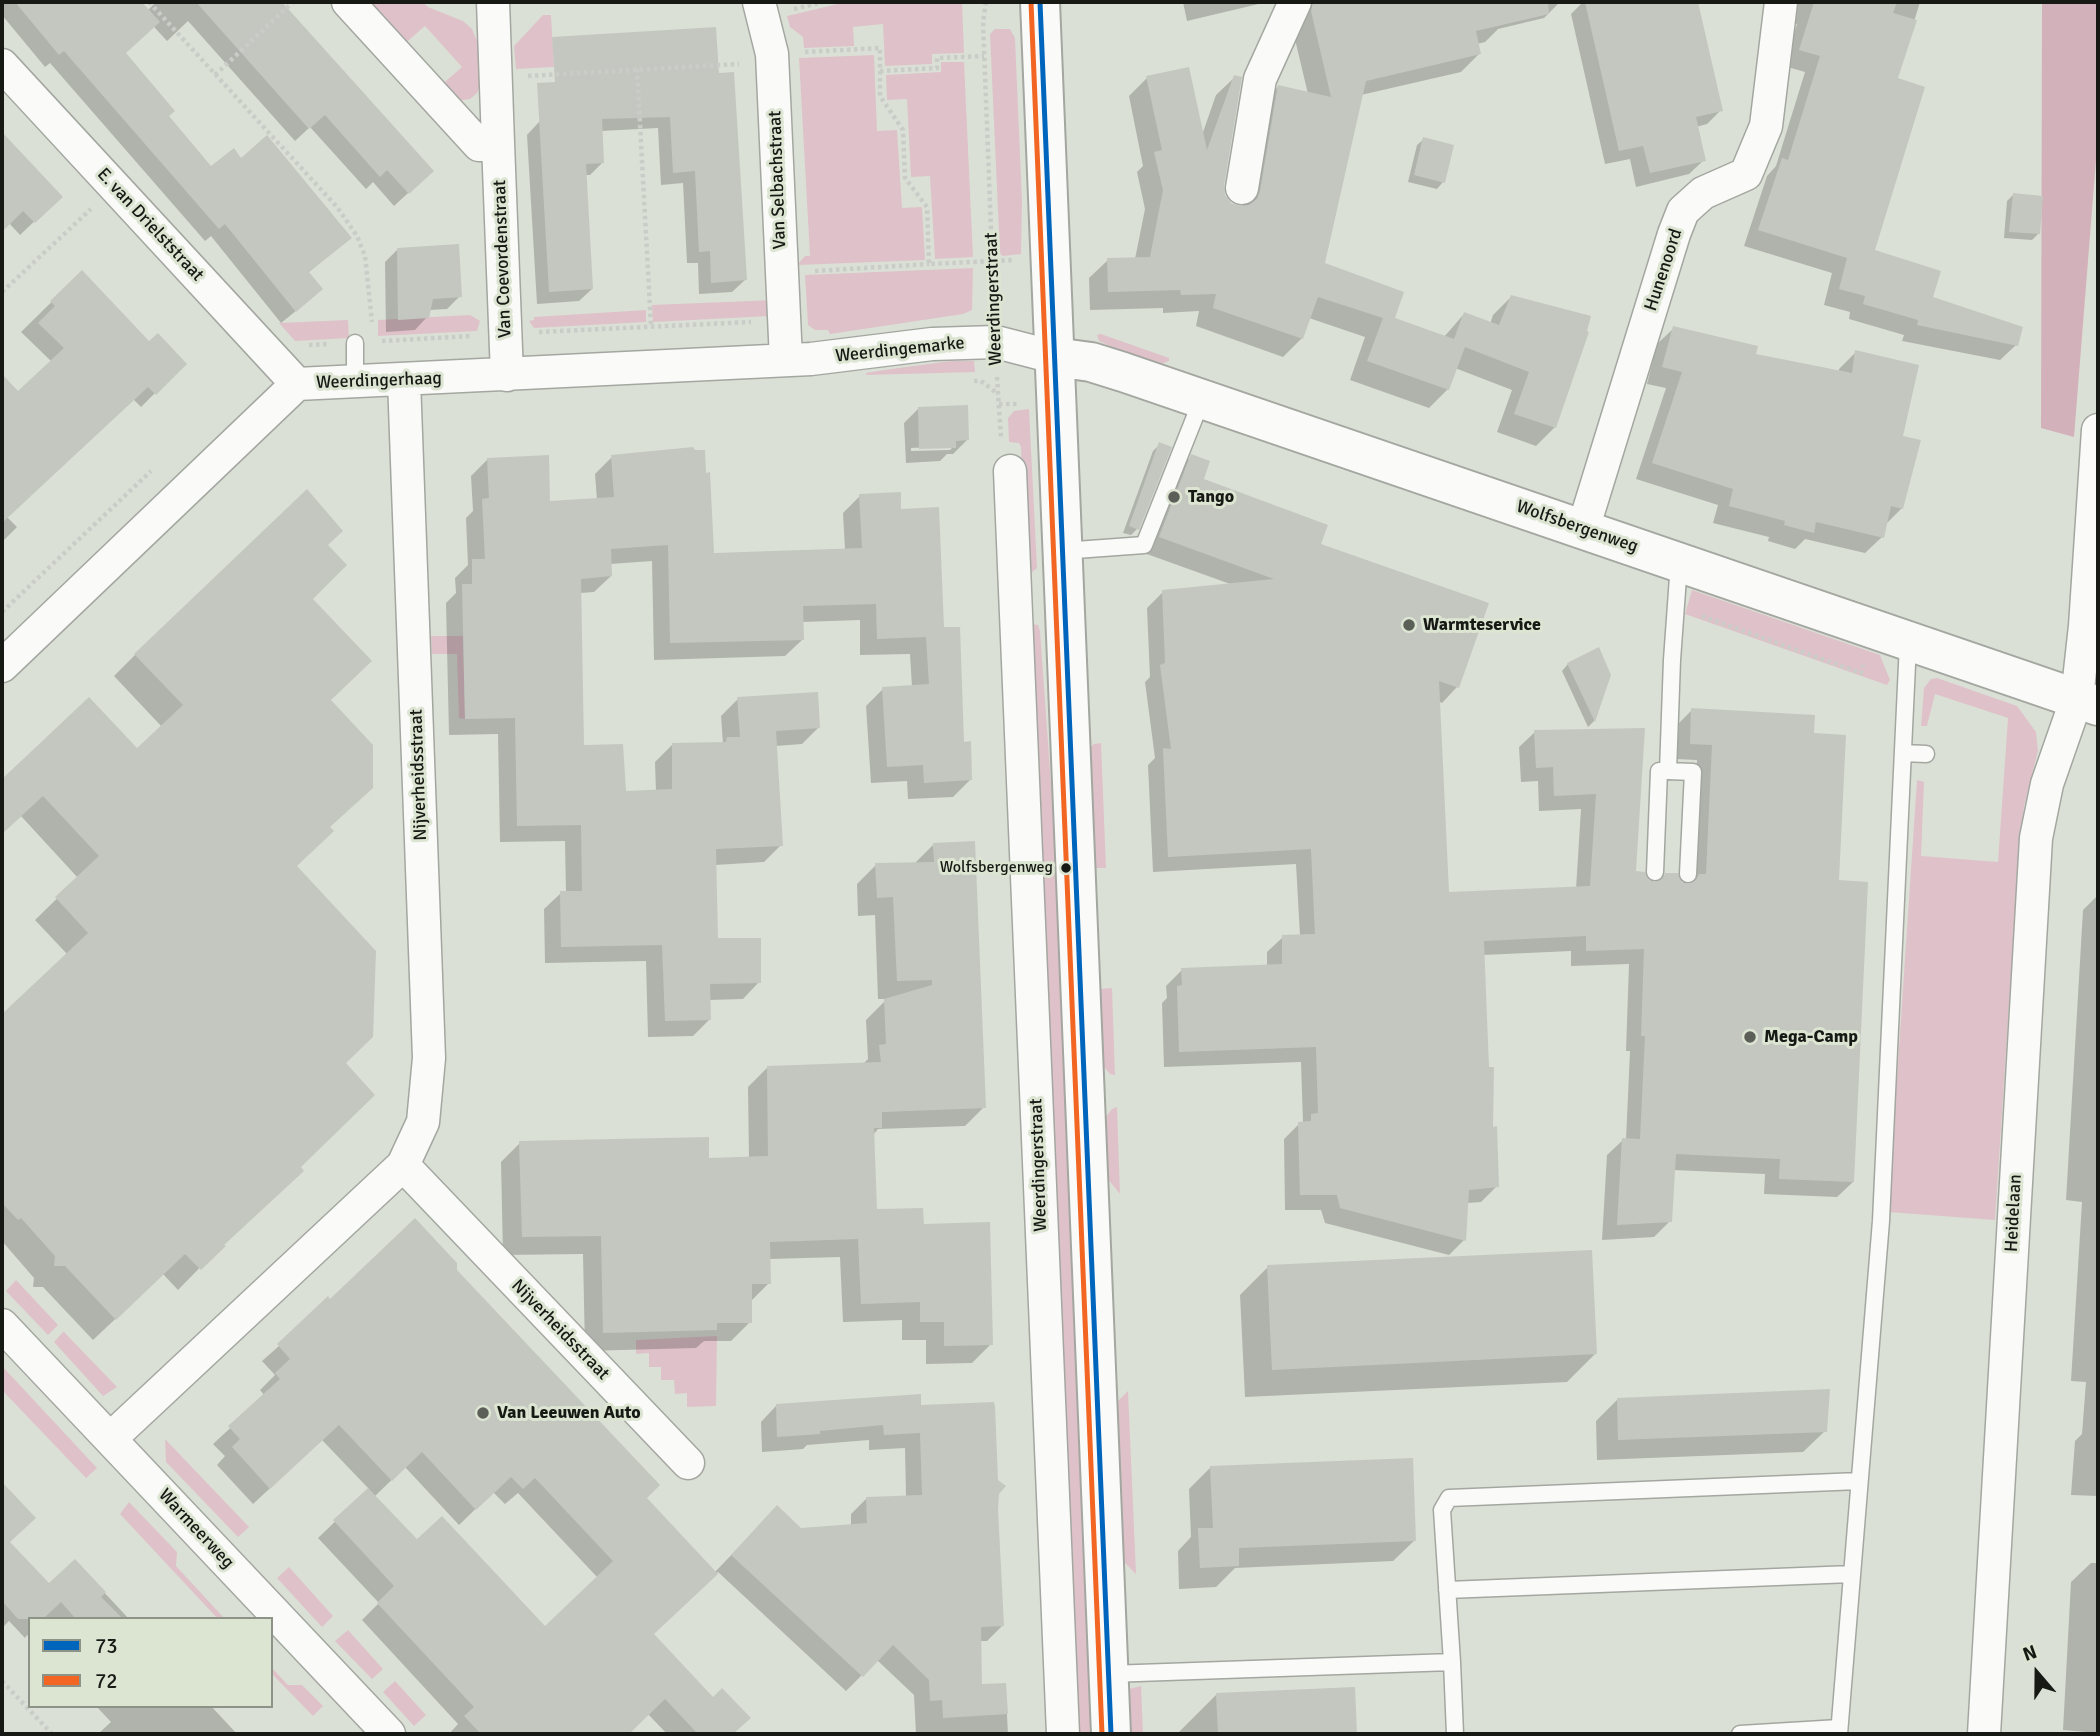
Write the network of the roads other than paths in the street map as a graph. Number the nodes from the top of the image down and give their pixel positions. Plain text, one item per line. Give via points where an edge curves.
1 (348, 2) edge
2 (493, 2) edge
3 (759, 2) edge
4 (1040, 2) edge
5 (1295, 2) edge
6 (1781, 2) edge
7 (2, 65) edge
8 (498, 143) junction
9 (1242, 188) dead end
10 (355, 343) dead end
11 (1054, 357) junction
12 (786, 360) junction
13 (507, 375) junction
14 (404, 380) junction
15 (355, 382) junction
16 (297, 384) junction
17 (1202, 399) junction
18 (2098, 430) edge
19 (1010, 471) road end
20 (1583, 529) junction
21 (1062, 551) junction
22 (1679, 563) junction
23 (1064, 592) junction
24 (1015, 596) junction
25 (1908, 643) junction
26 (2, 666) edge
27 (2087, 702) edge
28 (1903, 752) junction
29 (1926, 754) dead end
30 (1668, 771) junction
31 (1655, 872) dead end
32 (1688, 874) dead end
33 (403, 1166) junction
34 (2, 1325) edge
35 (110, 1438) junction
36 (688, 1463) dead end
37 (1859, 1482) junction
38 (1852, 1574) junction
39 (1447, 1590) junction
40 (1452, 1662) junction
41 (1109, 1674) junction
42 (1839, 1731) edge
43 (389, 1734) edge
44 (1062, 1734) edge
45 (1111, 1734) edge
46 (1455, 1734) edge
47 (1740, 1734) edge
48 (1984, 1734) edge

1 - 8 street via 479,145
2 - 8 street, Van Coevordenstraat
3 - 12 street, Van Selbachstraat via 773,58
4 - 11 main road
5 - 9 street via 1260,79
6 - 20 street, Hunenoord via 1766,126 1746,174 1703,193 1683,211
7 - 16 street, E. van Drielststraat
8 - 13 street, Van Coevordenstraat
10 - 15 lane
11 - 12 street, Weerdingemarke via 996,342
11 - 17 main road, Wolfsbergenweg via 1091,362
11 - 21 main road
12 - 13 street, Weerdingerhaag
13 - 14 street, Weerdingerhaag
14 - 15 street, Weerdingerhaag
14 - 33 street, Nijverheidsstraat via 429,1058 423,1122
15 - 16 street, Weerdingerhaag
16 - 26 street, Weerdingerhaag
17 - 20 main road, Wolfsbergenweg
17 - 21 lane via 1144,545
18 - 27 street, Heidelaan via 2085,626
19 - 24 street, Weerdingerstraat
20 - 22 main road, Wolfsbergenweg
21 - 23 main road
22 - 25 main road, Wolfsbergenweg
22 - 30 lane
23 - 24 street
23 - 41 main road
24 - 44 street, Weerdingerstraat
25 - 27 main road, Wolfsbergenweg
25 - 28 lane
27 - 48 street, Heidelaan via 2047,784 2036,838
28 - 29 lane
28 - 37 lane via 1881,1221
30 - 31 lane via 1659,771
30 - 32 lane via 1693,772
33 - 35 street, Nijverheidsstraat
33 - 36 street, Nijverheidsstraat
34 - 35 street, Warmeerweg
35 - 43 street, Warmeerweg
37 - 38 lane
37 - 39 lane via 1449,1498 1442,1510
38 - 39 lane
38 - 42 lane
39 - 40 lane
40 - 41 lane
40 - 46 lane
41 - 45 main road
42 - 47 lane

